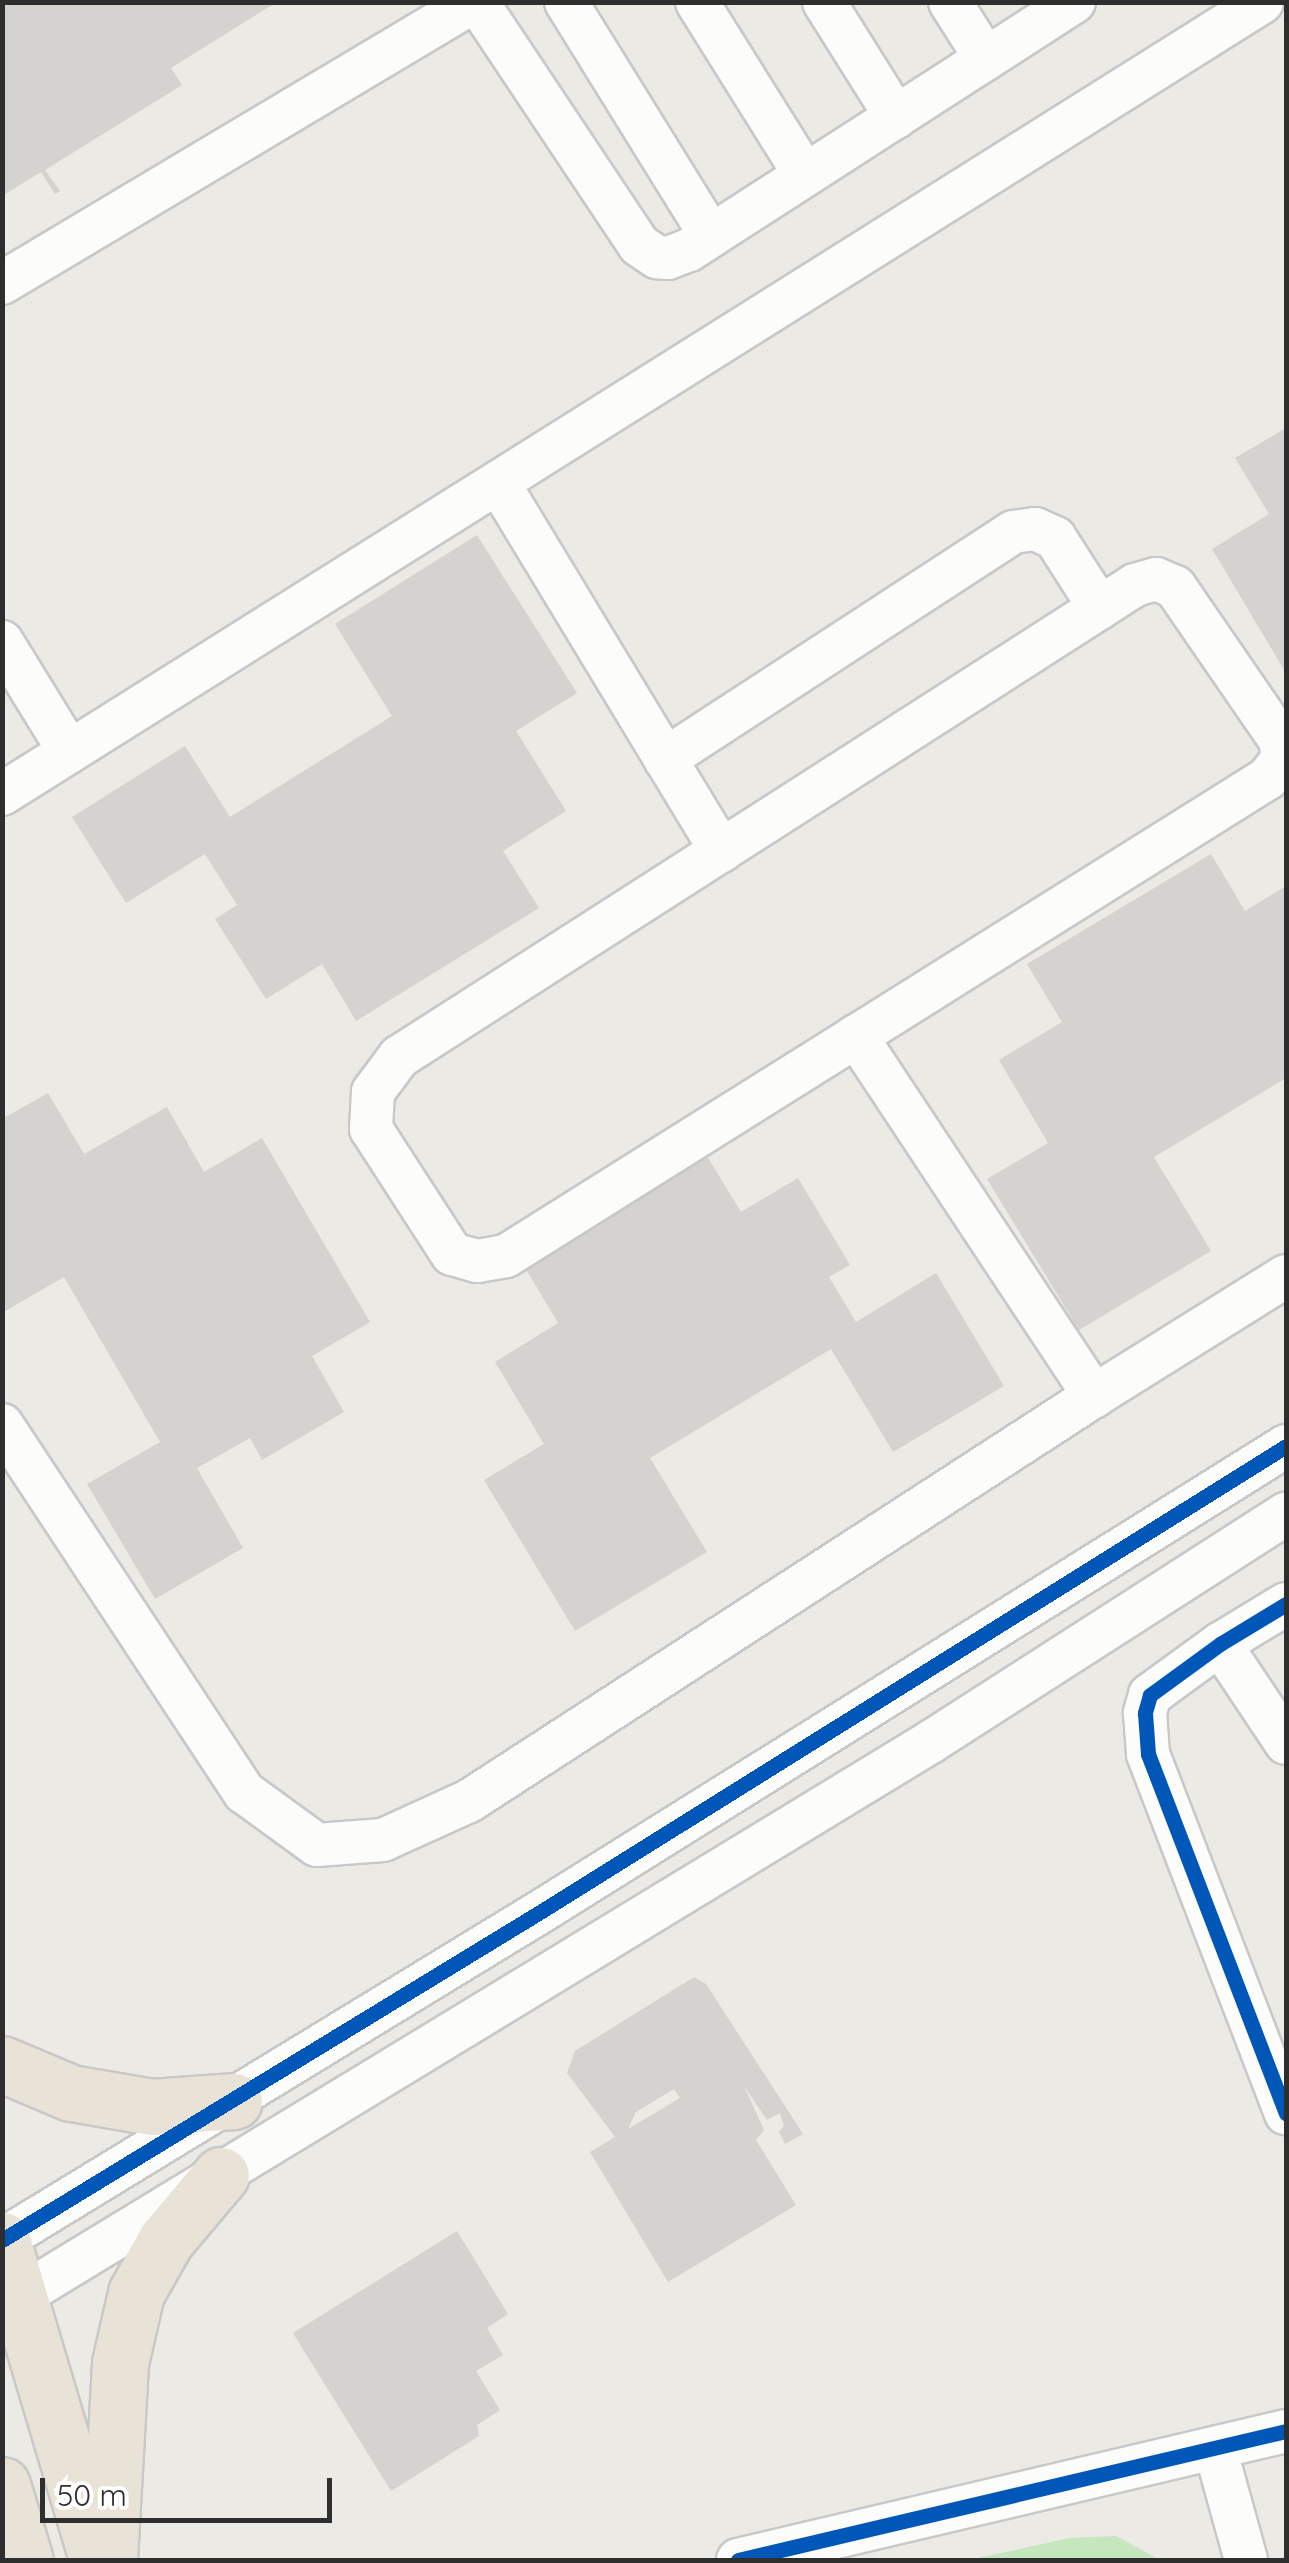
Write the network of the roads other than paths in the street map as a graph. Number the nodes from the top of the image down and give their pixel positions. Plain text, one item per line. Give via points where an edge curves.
1 (475, 2) edge
2 (566, 2) edge
3 (697, 2) edge
4 (824, 2) edge
5 (950, 2) edge
6 (1074, 2) edge
7 (1238, 9) edge
8 (986, 60) junction
9 (896, 117) junction
10 (805, 176) junction
11 (711, 236) junction
12 (2, 283) edge
13 (498, 484) junction
14 (1100, 608) junction
15 (2, 642) edge
16 (68, 752) junction
17 (665, 759) junction
18 (2, 794) edge
19 (721, 850) junction
20 (856, 1036) junction
21 (1286, 1276) edge
22 (1094, 1396) junction
23 (2, 1425) edge
24 (1286, 1446) edge
25 (1286, 1514) edge
26 (1286, 1604) edge
27 (1220, 1644) junction
28 (1286, 1743) edge
29 (2, 2064) edge
30 (234, 2101) junction
31 (1286, 2113) edge
32 (221, 2174) junction
33 (3, 2240) edge
34 (11, 2302) edge
35 (1286, 2431) edge
36 (1216, 2448) junction
37 (2, 2485) edge
38 (25, 2560) edge
39 (98, 2560) edge
40 (108, 2560) edge
41 (738, 2560) edge
42 (1246, 2560) edge

1 - 11 street via 639,244 668,258
1 - 12 street
2 - 11 street
3 - 10 street
4 - 9 street
5 - 8 street
6 - 8 street
7 - 13 street
8 - 9 street
9 - 10 street
10 - 11 street
13 - 16 street
13 - 17 street
14 - 17 street via 1055,538 1035,529 1013,532
14 - 19 street
14 - 20 street via 1156,578 1175,588 1281,741 1282,760 1268,778
15 - 16 street
16 - 18 street
17 - 19 street
19 - 20 street via 400,1056 374,1092 372,1130 452,1254 477,1261 506,1256
20 - 22 street
21 - 22 street
22 - 23 street via 469,1801 384,1840 317,1844 244,1792
24 - 30 street
25 - 32 street via 932,1741
26 - 27 street
27 - 28 street
27 - 31 street via 1150,1696 1145,1734
29 - 30 highway via 71,2093 136,2104
30 - 33 street
32 - 34 street
32 - 40 highway via 166,2240 136,2293 120,2363
33 - 34 highway
34 - 39 highway
35 - 36 street
36 - 41 street
36 - 42 street
37 - 38 highway

